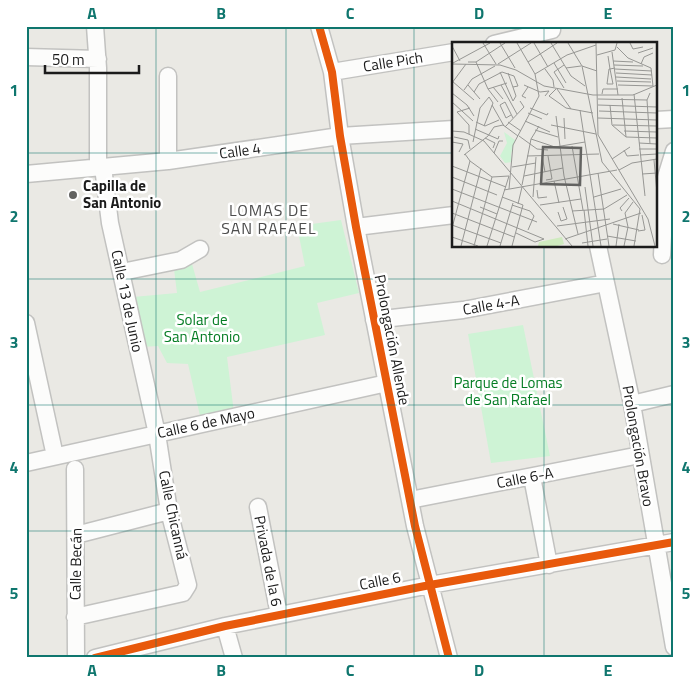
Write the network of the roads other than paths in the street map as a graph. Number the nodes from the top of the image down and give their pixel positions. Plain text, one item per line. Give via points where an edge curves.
1 (95, 26) edge
2 (319, 26) edge
3 (552, 34) edge
4 (506, 42) edge
5 (452, 52) edge
6 (26, 57) edge
7 (98, 59) junction
8 (332, 72) junction
9 (168, 76) dead end
10 (674, 119) edge
11 (658, 120) edge
12 (452, 129) edge
13 (340, 136) junction
14 (674, 151) edge
15 (168, 161) junction
16 (101, 168) junction
17 (26, 174) edge
18 (452, 215) edge
19 (356, 227) junction
20 (598, 248) edge
21 (200, 249) dead end
22 (662, 255) dead end
23 (122, 272) junction
24 (606, 283) junction
25 (374, 320) junction
26 (26, 323) edge
27 (387, 383) junction
28 (674, 394) edge
29 (632, 404) junction
30 (157, 434) junction
31 (640, 455) junction
32 (55, 456) junction
33 (26, 463) edge
34 (75, 469) dead end
35 (532, 477) junction
36 (410, 500) junction
37 (258, 507) dead end
38 (169, 511) junction
39 (76, 534) junction
40 (674, 542) edge
41 (655, 547) junction
42 (549, 565) junction
43 (430, 585) junction
44 (279, 615) junction
45 (75, 617) junction
46 (225, 626) junction
47 (674, 647) edge
48 (76, 658) edge
49 (95, 658) edge
50 (234, 658) edge
51 (449, 658) edge

1 - 7 street, Calle 13 de Junio
2 - 8 street, Prolongación Allende
3 - 4 street
5 - 8 street, Calle Pich
6 - 7 street
7 - 16 street, Calle 13 de Junio
8 - 13 street, Prolongación Allende
9 - 15 street
10 - 11 street
12 - 13 street, Calle 4
13 - 15 street, Calle 4
13 - 19 street, Prolongación Allende
14 - 22 street via 666,177
15 - 16 street, Calle 4
16 - 17 street, Calle 4
16 - 23 street, Calle 13 de Junio
18 - 19 street
19 - 25 street, Prolongación Allende
20 - 24 street, Prolongación Bravo
21 - 23 street via 180,260
23 - 30 street, Calle 13 de Junio
24 - 25 street, Calle 4-A via 463,310
24 - 29 street, Prolongación Bravo
25 - 27 street, Prolongación Allende
26 - 32 street
27 - 30 street, Calle 6 de Mayo
27 - 36 street, Prolongación Allende
28 - 29 street
29 - 31 street, Prolongación Bravo
30 - 32 street, Calle 6 de Mayo
30 - 38 street, Calle Chicanná
31 - 35 street, Calle 6-A
31 - 41 street, Prolongación Bravo
32 - 33 street, Calle 6 de Mayo
34 - 39 street, Calle Becán
35 - 36 street, Calle 6-A
35 - 42 street
36 - 43 street, Prolongación Allende
37 - 44 street, Privada de la 6
38 - 39 street
38 - 45 street, Calle Chicanná via 188,585 183,593
39 - 45 street, Calle Becán
40 - 41 street, Calle 6
41 - 42 street, Calle 6
41 - 47 street, Prolongación Bravo
42 - 43 street, Calle 6
43 - 44 street, Calle 6
43 - 51 street, Prolongación Allende
44 - 46 street, Calle 6
45 - 48 street, Calle Becán
46 - 49 street, Calle 6
46 - 50 street

